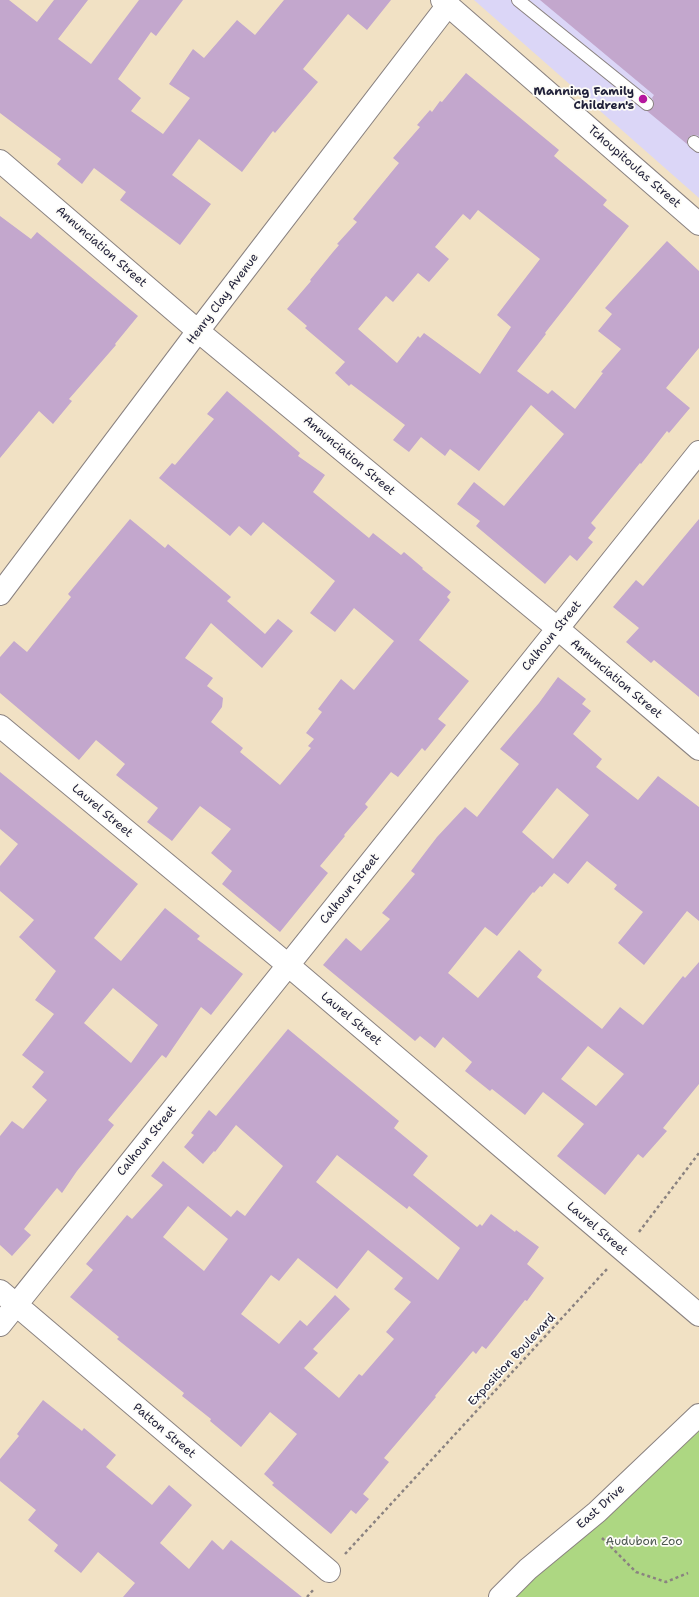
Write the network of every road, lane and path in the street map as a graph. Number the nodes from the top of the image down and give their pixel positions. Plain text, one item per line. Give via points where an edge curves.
1 (518, 0) edge
2 (447, 2) edge
3 (647, 104) dead end
4 (0, 161) edge
5 (699, 224) edge
6 (198, 331) junction
7 (699, 452) edge
8 (0, 594) edge
9 (557, 628) junction
10 (0, 726) edge
11 (699, 749) edge
12 (288, 965) junction
13 (699, 1152) edge
14 (624, 1251) junction
15 (8, 1298) edge
16 (699, 1315) edge
17 (0, 1325) edge
18 (699, 1415) edge
19 (586, 1521) junction
20 (329, 1571) joint
21 (688, 1573) dead end
22 (500, 1597) edge

1 - 3 lane
2 - 5 street, Tchoupitoulas Street
2 - 6 street, Henry Clay Avenue
4 - 6 street, Annunciation Street
6 - 8 street, Henry Clay Avenue
6 - 9 street, Annunciation Street
7 - 9 street, Calhoun Street
9 - 11 street, Annunciation Street
9 - 12 street, Calhoun Street
10 - 12 street, Laurel Street
12 - 14 street, Laurel Street
12 - 15 street, Calhoun Street
13 - 14 path, Exposition Boulevard
14 - 16 street, Laurel Street
14 - 20 path, Exposition Boulevard
15 - 17 street, Calhoun Street
15 - 20 street, Patton Street
18 - 19 street, East Drive
19 - 21 path via 636,1572 666,1582
19 - 22 street, East Drive via 528,1569

